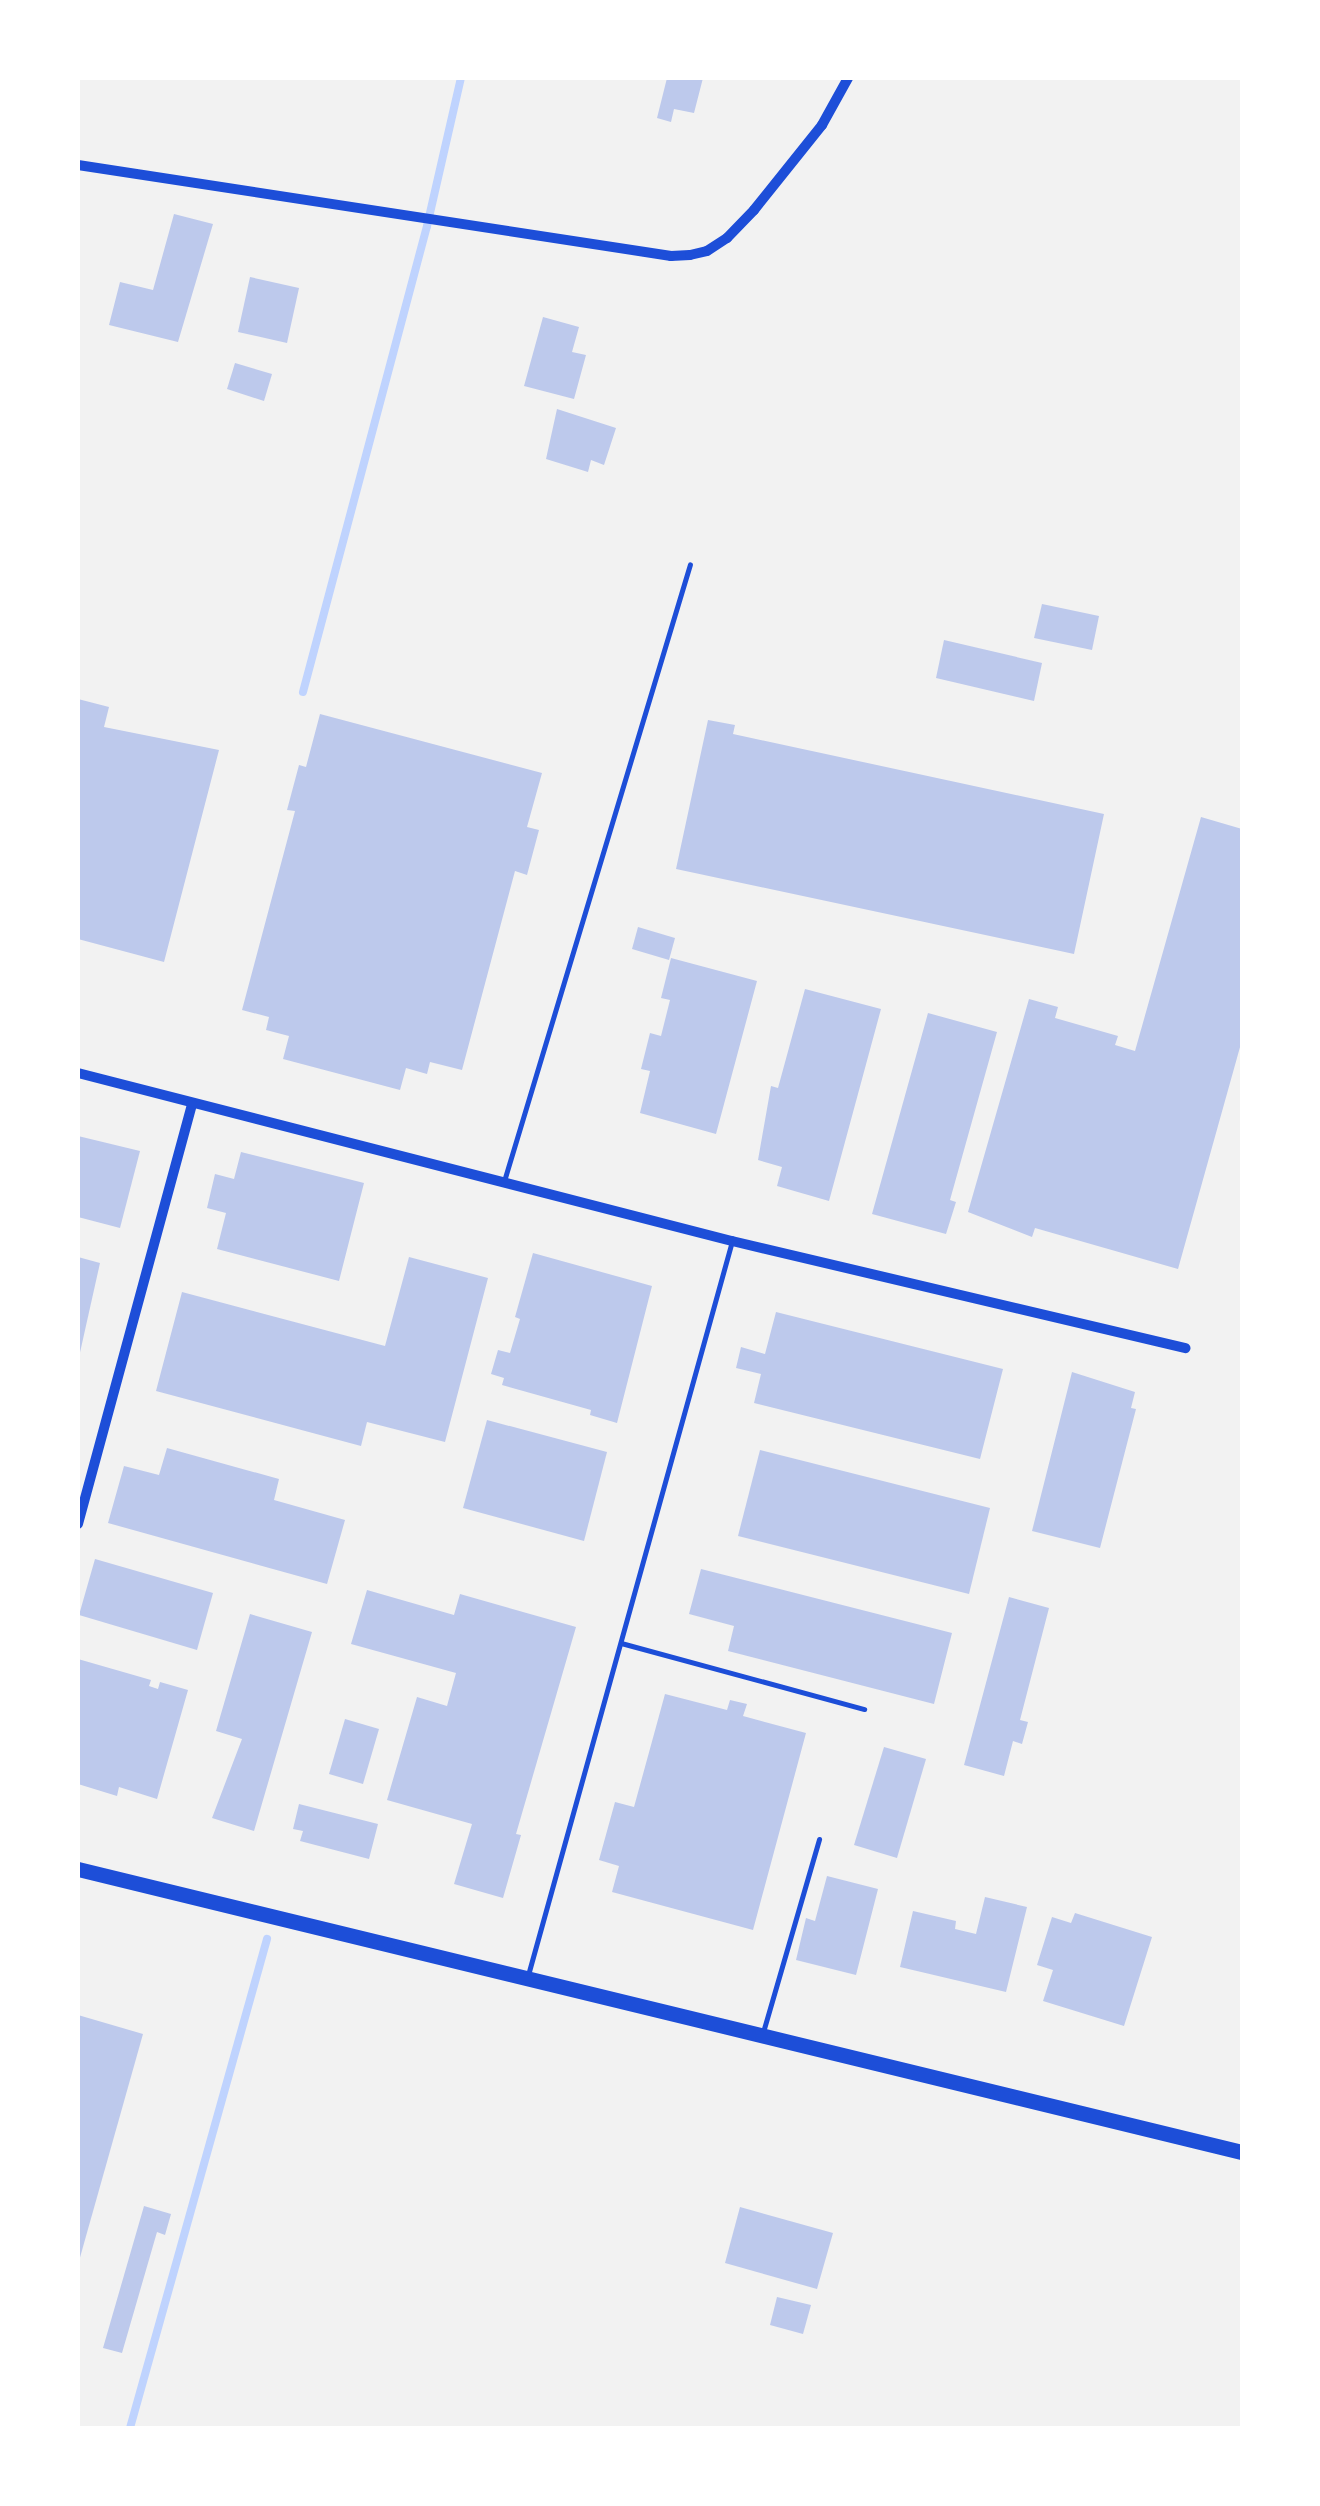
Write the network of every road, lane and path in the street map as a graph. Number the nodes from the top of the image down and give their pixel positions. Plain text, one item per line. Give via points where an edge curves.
1 (848, 78) edge
2 (78, 164) edge
3 (690, 564) dead end
4 (78, 1074) edge
5 (192, 1104) junction
6 (504, 1181) junction
7 (732, 1241) junction
8 (1186, 1348) dead end
9 (78, 1524) edge
10 (621, 1643) junction
11 (864, 1709) dead end
12 (820, 1839) dead end
13 (78, 1869) edge
14 (528, 1978) junction
15 (762, 2035) junction
16 (1242, 2152) edge

1 - 2 street via 822,125 754,210 728,238 690,255
3 - 6 lane
4 - 5 street
5 - 6 street
5 - 9 street
6 - 7 street
7 - 8 street
7 - 10 lane
10 - 11 lane
10 - 14 lane
12 - 15 lane
13 - 14 main road
14 - 15 main road
15 - 16 main road

